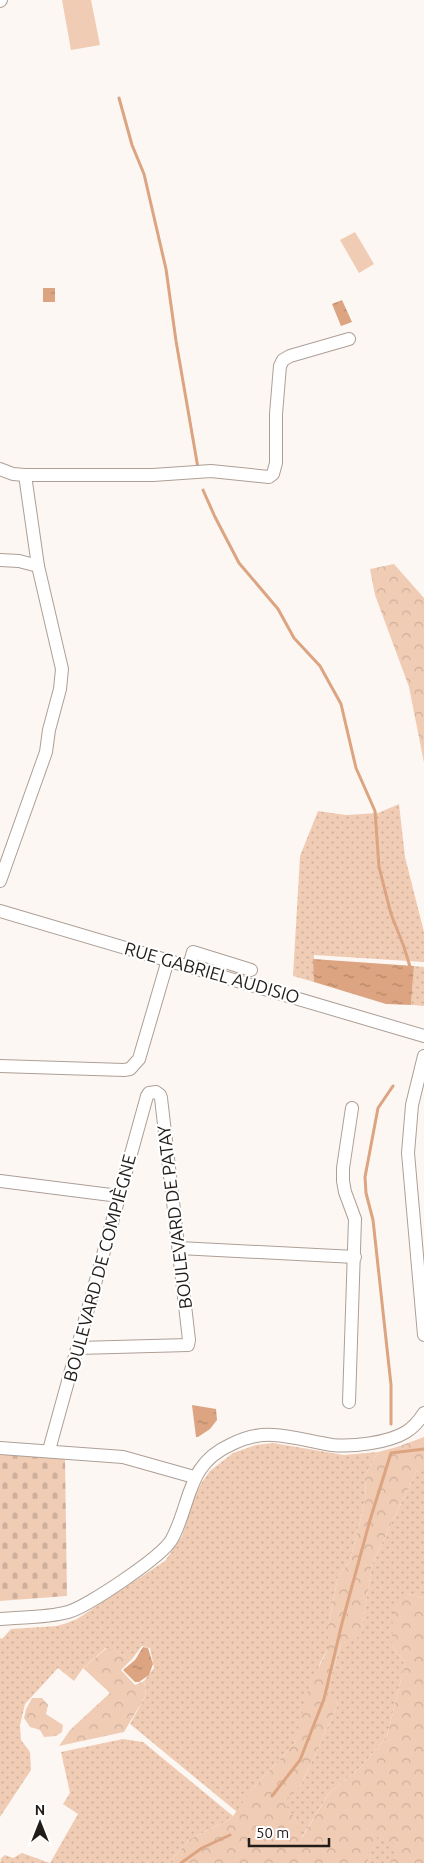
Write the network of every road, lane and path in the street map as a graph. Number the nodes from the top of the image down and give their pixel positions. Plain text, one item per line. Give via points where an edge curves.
1 (349, 339) dead end
2 (0, 469) edge
3 (25, 475) junction
4 (0, 560) edge
5 (38, 566) junction
6 (5, 855) edge
7 (0, 881) edge
8 (0, 911) edge
9 (168, 960) junction
10 (189, 966) junction
11 (251, 970) dead end
12 (424, 1036) edge
13 (424, 1056) edge
14 (0, 1066) edge
15 (156, 1092) joint
16 (352, 1108) dead end
17 (0, 1181) edge
18 (119, 1196) junction
19 (178, 1248) junction
20 (354, 1256) junction
21 (424, 1335) edge
22 (78, 1348) junction
23 (349, 1402) dead end
24 (424, 1413) edge
25 (0, 1448) edge
26 (49, 1450) junction
27 (194, 1478) junction
28 (0, 1619) edge

1 - 3 street via 283,360 276,414 276,463 273,474 269,476 211,471 153,475
2 - 3 street
3 - 5 street
4 - 5 street
5 - 6 street via 62,669 60,689 46,752
6 - 7 street
8 - 9 street, RUE GABRIEL AUDISIO
9 - 10 street, RUE GABRIEL AUDISIO
9 - 14 street via 139,1059 130,1069
10 - 11 street via 193,952
10 - 12 street, RUE GABRIEL AUDISIO
13 - 21 street via 412,1104 408,1153
15 - 18 street, BOULEVARD DE COMPIÈGNE via 147,1096
15 - 19 street, BOULEVARD DE PATAY via 161,1098
16 - 20 street via 343,1181 355,1219
17 - 18 street
18 - 22 street, BOULEVARD DE COMPIÈGNE
19 - 20 street
19 - 22 street, BOULEVARD DE PATAY via 188,1345
20 - 23 street
22 - 26 street, BOULEVARD DE COMPIÈGNE
24 - 27 street via 406,1432 366,1443 335,1445 272,1435 251,1438 212,1456
25 - 26 street
26 - 27 street via 123,1457
27 - 28 street via 172,1540 151,1560 76,1609

